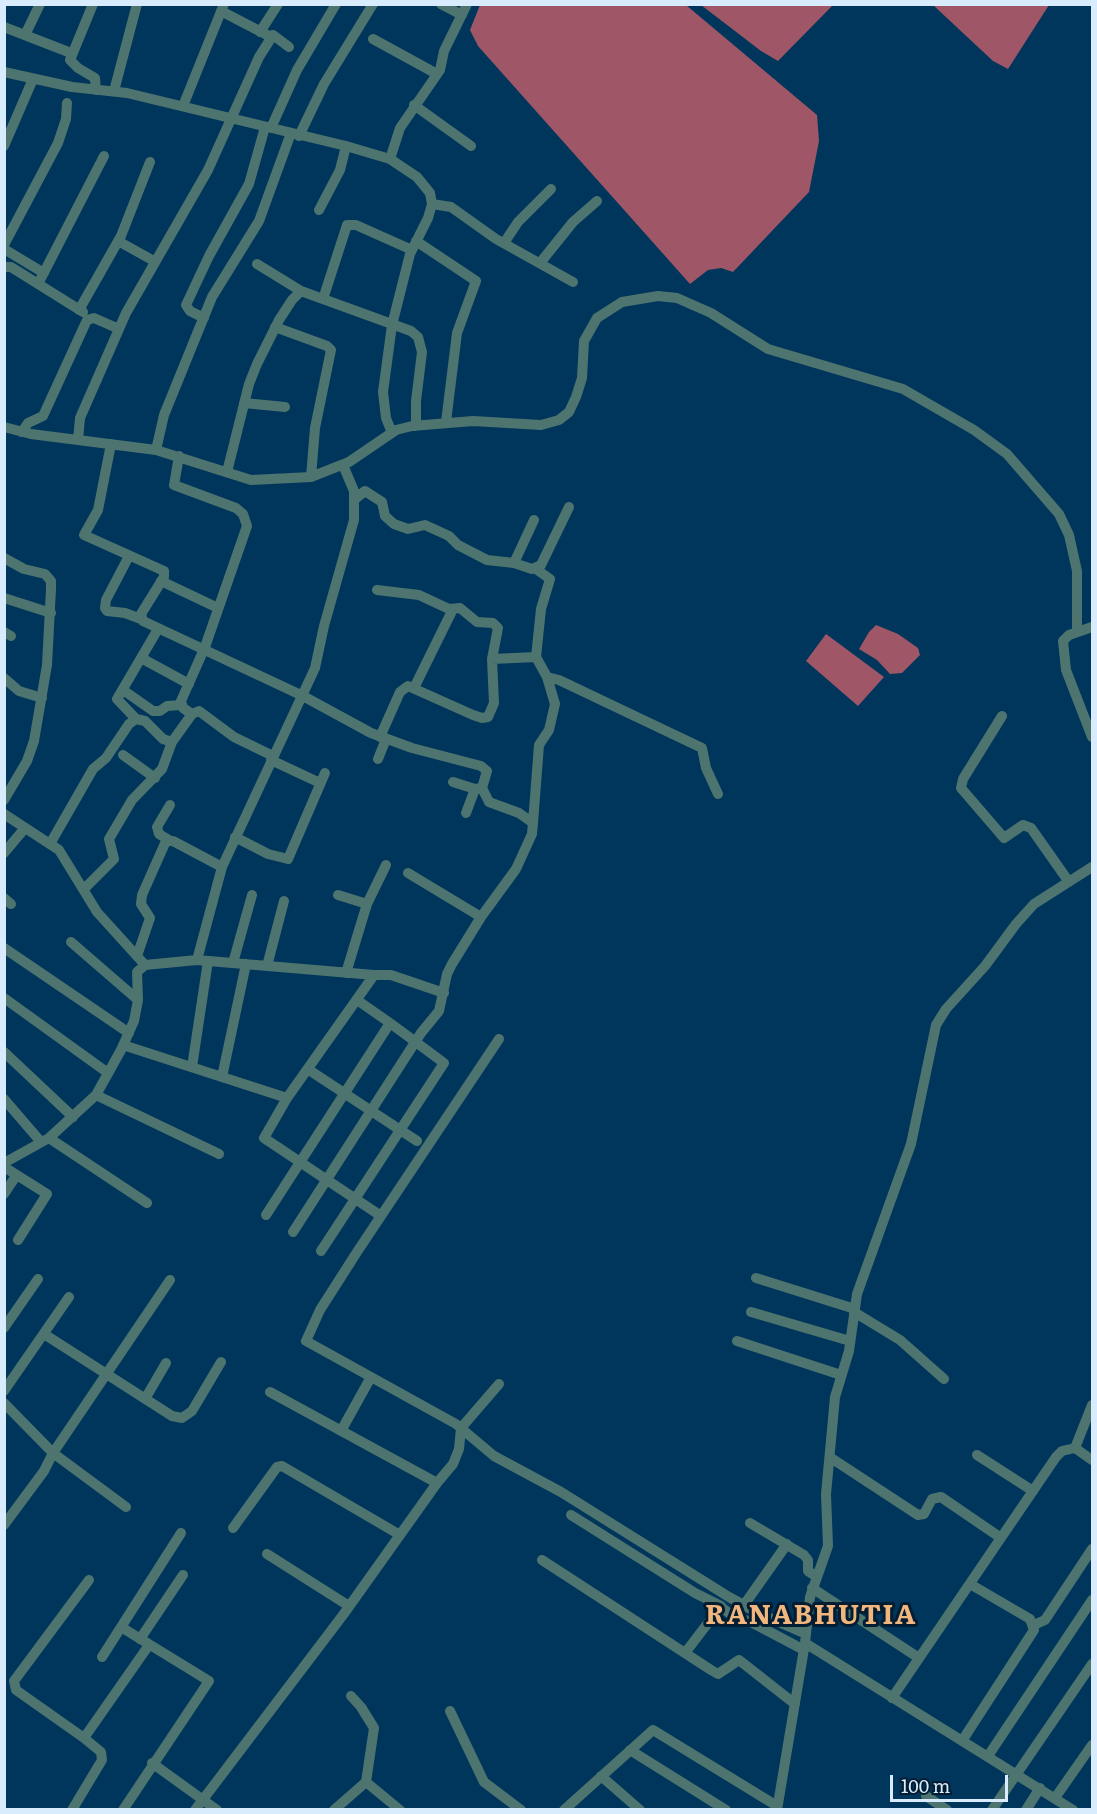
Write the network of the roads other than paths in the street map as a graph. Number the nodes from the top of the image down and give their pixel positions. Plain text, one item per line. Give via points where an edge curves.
1 (40, 4) edge
2 (93, 4) edge
3 (137, 4) edge
4 (278, 4) edge
5 (336, 4) edge
6 (373, 4) edge
7 (441, 4) edge
8 (467, 4) edge
9 (223, 8) edge
10 (462, 15) junction
11 (4, 27) edge
12 (266, 34) junction
13 (25, 35) junction
14 (373, 39) dead end
15 (289, 46) dead end
16 (71, 53) junction
17 (4, 72) edge
18 (437, 74) junction
19 (33, 79) junction
20 (96, 90) junction
21 (114, 91) junction
22 (67, 103) dead end
23 (414, 105) junction
24 (183, 106) junction
25 (229, 118) junction
26 (268, 128) junction
27 (295, 135) junction
28 (4, 146) edge
29 (346, 146) junction
30 (471, 146) dead end
31 (104, 156) dead end
32 (390, 159) junction
33 (150, 162) dead end
34 (551, 189) dead end
35 (597, 201) dead end
36 (432, 204) junction
37 (319, 210) dead end
38 (118, 241) junction
39 (504, 243) junction
40 (414, 245) junction
41 (4, 247) edge
42 (154, 261) junction
43 (540, 263) junction
44 (257, 264) dead end
45 (4, 267) edge
46 (44, 273) junction
47 (573, 282) dead end
48 (38, 284) junction
49 (301, 291) junction
50 (323, 299) junction
51 (79, 310) junction
52 (90, 317) junction
53 (204, 318) junction
54 (392, 325) junction
55 (275, 327) junction
56 (119, 329) junction
57 (244, 404) junction
58 (285, 407) dead end
59 (446, 422) junction
60 (416, 426) junction
61 (4, 427) edge
62 (22, 432) junction
63 (392, 433) junction
64 (78, 440) junction
65 (110, 448) junction
66 (156, 450) junction
67 (178, 461) junction
68 (343, 465) junction
69 (228, 472) junction
70 (311, 477) junction
71 (355, 498) junction
72 (569, 507) dead end
73 (534, 520) dead end
74 (129, 556) junction
75 (4, 558) edge
76 (514, 563) junction
77 (536, 569) junction
78 (161, 581) junction
79 (377, 590) dead end
80 (4, 598) edge
81 (218, 608) junction
82 (453, 609) junction
83 (51, 613) junction
84 (141, 619) junction
85 (1092, 627) edge
86 (158, 629) junction
87 (1077, 632) junction
88 (204, 650) junction
89 (536, 657) junction
90 (143, 659) junction
91 (492, 659) junction
92 (547, 677) junction
93 (4, 678) edge
94 (189, 684) junction
95 (414, 688) junction
96 (123, 690) junction
97 (303, 696) junction
98 (42, 698) junction
99 (181, 705) junction
100 (192, 714) junction
101 (1002, 716) dead end
102 (136, 718) junction
103 (1092, 737) edge
104 (383, 738) junction
105 (172, 742) junction
106 (123, 755) dead end
107 (272, 758) junction
108 (378, 759) dead end
109 (155, 778) junction
110 (453, 782) dead end
111 (479, 788) junction
112 (718, 794) dead end
113 (4, 800) edge
114 (170, 805) dead end
115 (466, 813) dead end
116 (4, 814) edge
117 (533, 823) junction
118 (25, 828) junction
119 (235, 837) junction
120 (169, 840) junction
121 (50, 844) junction
122 (4, 853) edge
123 (386, 864) dead end
124 (222, 867) junction
125 (1092, 867) edge
126 (408, 873) dead end
127 (1069, 882) junction
128 (84, 889) junction
129 (252, 895) dead end
130 (338, 895) dead end
131 (284, 901) dead end
132 (367, 904) junction
133 (481, 917) junction
134 (71, 942) dead end
135 (4, 948) edge
136 (141, 960) junction
137 (202, 961) junction
138 (233, 963) junction
139 (246, 964) junction
140 (267, 966) junction
141 (346, 973) junction
142 (374, 975) junction
143 (444, 993) junction
144 (4, 998) edge
145 (138, 1000) junction
146 (357, 1000) junction
147 (390, 1023) junction
148 (129, 1033) junction
149 (499, 1039) dead end
150 (416, 1042) junction
151 (123, 1045) junction
152 (4, 1052) edge
153 (192, 1067) junction
154 (309, 1070) junction
155 (108, 1073) junction
156 (222, 1077) junction
157 (344, 1093) junction
158 (96, 1095) junction
159 (287, 1098) junction
160 (4, 1099) edge
161 (371, 1111) junction
162 (74, 1118) junction
163 (400, 1130) junction
164 (45, 1140) junction
165 (417, 1141) dead end
166 (219, 1154) dead end
167 (300, 1162) junction
168 (4, 1165) edge
169 (16, 1176) junction
170 (327, 1180) junction
171 (4, 1194) edge
172 (355, 1199) junction
173 (147, 1203) dead end
174 (266, 1215) dead end
175 (381, 1216) junction
176 (293, 1232) dead end
177 (18, 1240) dead end
178 (321, 1251) dead end
179 (756, 1278) dead end
180 (38, 1279) dead end
181 (170, 1280) dead end
182 (69, 1297) dead end
183 (751, 1312) dead end
184 (857, 1312) junction
185 (4, 1328) edge
186 (44, 1334) junction
187 (737, 1341) dead end
188 (850, 1341) junction
189 (221, 1362) dead end
190 (166, 1363) dead end
191 (841, 1375) junction
192 (107, 1376) junction
193 (371, 1377) junction
194 (944, 1379) dead end
195 (499, 1384) dead end
196 (4, 1390) edge
197 (270, 1392) dead end
198 (145, 1399) junction
199 (4, 1403) edge
200 (1092, 1405) edge
201 (461, 1428) junction
202 (338, 1429) junction
203 (329, 1439) dead end
204 (1075, 1448) junction
205 (53, 1453) junction
206 (978, 1455) dead end
207 (831, 1458) junction
208 (1092, 1460) edge
209 (437, 1483) junction
210 (1033, 1491) junction
211 (126, 1507) dead end
212 (571, 1515) dead end
213 (750, 1523) dead end
214 (4, 1525) edge
215 (233, 1528) dead end
216 (181, 1533) dead end
217 (400, 1535) junction
218 (1001, 1538) junction
219 (787, 1544) junction
220 (1092, 1549) edge
221 (267, 1554) dead end
222 (542, 1560) dead end
223 (183, 1575) dead end
224 (817, 1577) junction
225 (88, 1580) dead end
226 (970, 1584) junction
227 (812, 1588) junction
228 (1092, 1600) edge
229 (744, 1605) junction
230 (350, 1606) junction
231 (721, 1607) junction
232 (1034, 1625) junction
233 (121, 1627) junction
234 (145, 1642) junction
235 (805, 1642) junction
236 (685, 1653) junction
237 (102, 1657) dead end
238 (919, 1658) junction
239 (1092, 1664) edge
240 (216, 1671) dead end
241 (208, 1681) junction
242 (351, 1696) dead end
243 (891, 1698) junction
244 (795, 1704) junction
245 (450, 1711) dead end
246 (84, 1738) junction
247 (962, 1741) junction
248 (1092, 1745) edge
249 (630, 1750) junction
250 (988, 1756) junction
251 (152, 1763) junction
252 (1016, 1772) junction
253 (601, 1776) junction
254 (366, 1782) junction
255 (1040, 1788) junction
256 (926, 1796) dead end
257 (203, 1798) junction
258 (1055, 1798) junction
259 (777, 1808) edge
260 (72, 1809) edge
261 (123, 1809) edge
262 (195, 1809) edge
263 (217, 1809) edge
264 (334, 1809) edge
265 (400, 1809) edge
266 (521, 1809) edge
267 (564, 1809) edge
268 (640, 1809) edge
269 (726, 1809) edge
270 (948, 1809) edge
271 (992, 1809) edge
272 (1026, 1809) edge
273 (1073, 1809) edge

1 - 13 street
2 - 16 street
3 - 21 street
4 - 12 street
5 - 26 street
6 - 27 street
7 - 10 street
8 - 10 street
9 - 12 street
9 - 24 street
10 - 18 street
11 - 13 street
12 - 15 street
12 - 25 street
13 - 16 street
14 - 18 street
16 - 20 street via 73,65 95,78
17 - 19 street
18 - 23 street
19 - 20 street
19 - 28 street
20 - 21 street
21 - 24 street
22 - 41 street via 58,143
23 - 30 street
23 - 32 street via 394,140
24 - 25 street
25 - 26 street
25 - 42 street via 207,170
26 - 27 street
26 - 53 street via 249,184 186,305
27 - 29 street
27 - 53 street via 259,221 212,297
29 - 32 street
29 - 37 street via 340,170
31 - 46 street
32 - 36 street via 426,186
33 - 38 street
34 - 39 street via 518,222
35 - 43 street via 569,227
36 - 39 street via 451,207
36 - 40 street
38 - 42 street
38 - 51 street
39 - 43 street
40 - 50 street via 347,225
40 - 54 street
40 - 59 street via 476,281 457,333
41 - 46 street
42 - 56 street
43 - 47 street
44 - 49 street
45 - 48 street via 11,267
46 - 48 street
48 - 51 street
49 - 50 street
49 - 55 street
50 - 54 street
51 - 52 street
52 - 56 street
52 - 62 street via 43,416 28,423
53 - 66 street via 164,415
54 - 60 street via 411,331 421,343
54 - 63 street via 382,392
55 - 57 street
55 - 70 street via 331,350 315,428
56 - 64 street via 80,418
57 - 58 street
57 - 69 street
59 - 60 street
59 - 87 street via 536,425 559,420 576,397 586,335 602,313 622,302 646,297 683,300 763,347 903,389 1007,454 1059,514 1069,535 1077,571
60 - 63 street
61 - 62 street
62 - 64 street
63 - 68 street
64 - 65 street
65 - 66 street
65 - 74 street via 98,510 84,536
66 - 67 street
67 - 69 street
67 - 81 street via 173,481 177,487 229,504 246,520 246,532
68 - 70 street
68 - 71 street
69 - 70 street via 256,480
71 - 76 street via 365,491 382,502 385,516 393,524 408,529 425,525 487,560
71 - 97 street via 352,536 342,559 315,668
72 - 77 street
73 - 76 street
74 - 78 street via 164,571
74 - 84 street via 105,604 107,611
75 - 83 street via 48,577
76 - 77 street
77 - 89 street via 550,579 541,609
78 - 81 street
78 - 84 street
79 - 82 street via 419,595
80 - 83 street
81 - 88 street
82 - 91 street via 464,610 477,622 496,624
82 - 95 street
83 - 98 street
84 - 86 street
85 - 87 street
86 - 88 street
86 - 90 street
87 - 103 street via 1065,638 1063,654
88 - 94 street
88 - 97 street
89 - 91 street
89 - 92 street
90 - 94 street
90 - 96 street
91 - 95 street via 494,703 486,718
92 - 112 street via 702,748
92 - 117 street via 555,704 549,730 539,745
93 - 98 street via 19,691
94 - 99 street
95 - 104 street via 408,686 399,692
96 - 99 street via 153,711
96 - 102 street via 118,702
97 - 104 street
97 - 107 street
98 - 113 street via 31,752
99 - 100 street
100 - 105 street
100 - 107 street via 203,712 234,737
101 - 127 street via 961,788 1004,837 1023,825 1031,828
102 - 105 street
102 - 121 street via 93,769
104 - 108 street
104 - 111 street via 480,766 487,771
105 - 109 street via 166,762
106 - 109 street
107 - 119 street
107 - 119 street via 322,778 288,859 268,854
109 - 128 street via 132,800 109,839 114,860
110 - 111 street
111 - 115 street
111 - 117 street via 489,802
114 - 120 street via 157,827 159,834
116 - 118 street
117 - 133 street via 521,860
118 - 121 street
118 - 122 street
119 - 124 street
120 - 124 street
120 - 136 street via 142,895 141,904 150,918
121 - 128 street via 62,854
123 - 132 street
124 - 137 street
125 - 127 street
126 - 133 street
127 - 184 street via 1023,915 940,1018 911,1144 857,1294
128 - 136 street via 97,912
129 - 138 street
130 - 132 street
131 - 140 street
132 - 141 street
133 - 143 street via 452,964
134 - 145 street
135 - 148 street
136 - 137 street
136 - 145 street via 137,972
137 - 138 street
137 - 153 street
138 - 139 street
139 - 140 street
139 - 156 street
140 - 141 street
141 - 142 street
142 - 143 street via 391,975
142 - 146 street
143 - 150 street via 439,1011
144 - 155 street
145 - 148 street
146 - 147 street
146 - 154 street
147 - 150 street
147 - 157 street
148 - 151 street
149 - 175 street
150 - 161 street
150 - 163 street via 444,1063
151 - 153 street
151 - 155 street
152 - 162 street
153 - 156 street
154 - 157 street
154 - 159 street
155 - 158 street
156 - 159 street
157 - 161 street
157 - 167 street
158 - 162 street
158 - 166 street
159 - 167 street via 264,1138
160 - 164 street
161 - 163 street
161 - 170 street
162 - 164 street
163 - 165 street
163 - 172 street
164 - 168 street
164 - 173 street
167 - 170 street
167 - 174 street
168 - 169 street
169 - 171 street
169 - 177 street via 47,1194
170 - 172 street
170 - 176 street
172 - 175 street
172 - 178 street
175 - 193 street via 320,1310 306,1341
179 - 184 street
180 - 185 street
181 - 192 street
182 - 186 street
183 - 188 street
184 - 188 street
184 - 194 street via 908,1347
186 - 192 street
186 - 196 street
187 - 191 street
188 - 191 street
189 - 198 street via 188,1417 172,1416
190 - 198 street
191 - 207 street via 835,1397
192 - 198 street
192 - 205 street
193 - 201 street
193 - 202 street
195 - 201 street
197 - 202 street
199 - 205 street
200 - 204 street
201 - 209 street via 453,1464
201 - 229 street via 494,1456 561,1492
202 - 203 street
202 - 209 street
204 - 208 street
204 - 210 street via 1062,1451
205 - 211 street
205 - 214 street
206 - 210 street
207 - 218 street via 918,1515 924,1515 934,1497 941,1497
207 - 224 street via 826,1494 828,1546
209 - 217 street
210 - 218 street
212 - 231 street
213 - 219 street
215 - 217 street via 277,1467 282,1466
216 - 233 street
217 - 230 street
218 - 226 street
219 - 224 street via 807,1557 808,1570
219 - 229 street
220 - 232 street via 1045,1620
221 - 230 street
222 - 236 street
223 - 234 street
224 - 227 street
225 - 246 street via 14,1681 16,1690
226 - 232 street
226 - 238 street
227 - 235 street
227 - 238 street
228 - 250 street
229 - 235 street
230 - 257 street
231 - 235 street via 737,1619
231 - 236 street
232 - 247 street
233 - 234 street
233 - 237 street
234 - 241 street
234 - 246 street
235 - 243 street
235 - 244 street
236 - 244 street via 718,1674 735,1661 746,1663
238 - 243 street
239 - 252 street
240 - 241 street
241 - 251 street
242 - 254 street via 374,1728
243 - 247 street
244 - 259 street
245 - 266 street via 484,1782
246 - 260 street via 101,1752 102,1760
247 - 250 street
248 - 258 street
249 - 253 street
249 - 259 street via 649,1732 656,1731
249 - 269 street
250 - 252 street
251 - 257 street
251 - 261 street
252 - 255 street
252 - 271 street
253 - 267 street
253 - 268 street
254 - 264 street
254 - 265 street
255 - 258 street
255 - 272 street
256 - 270 street
257 - 262 street
257 - 263 street
258 - 273 street

